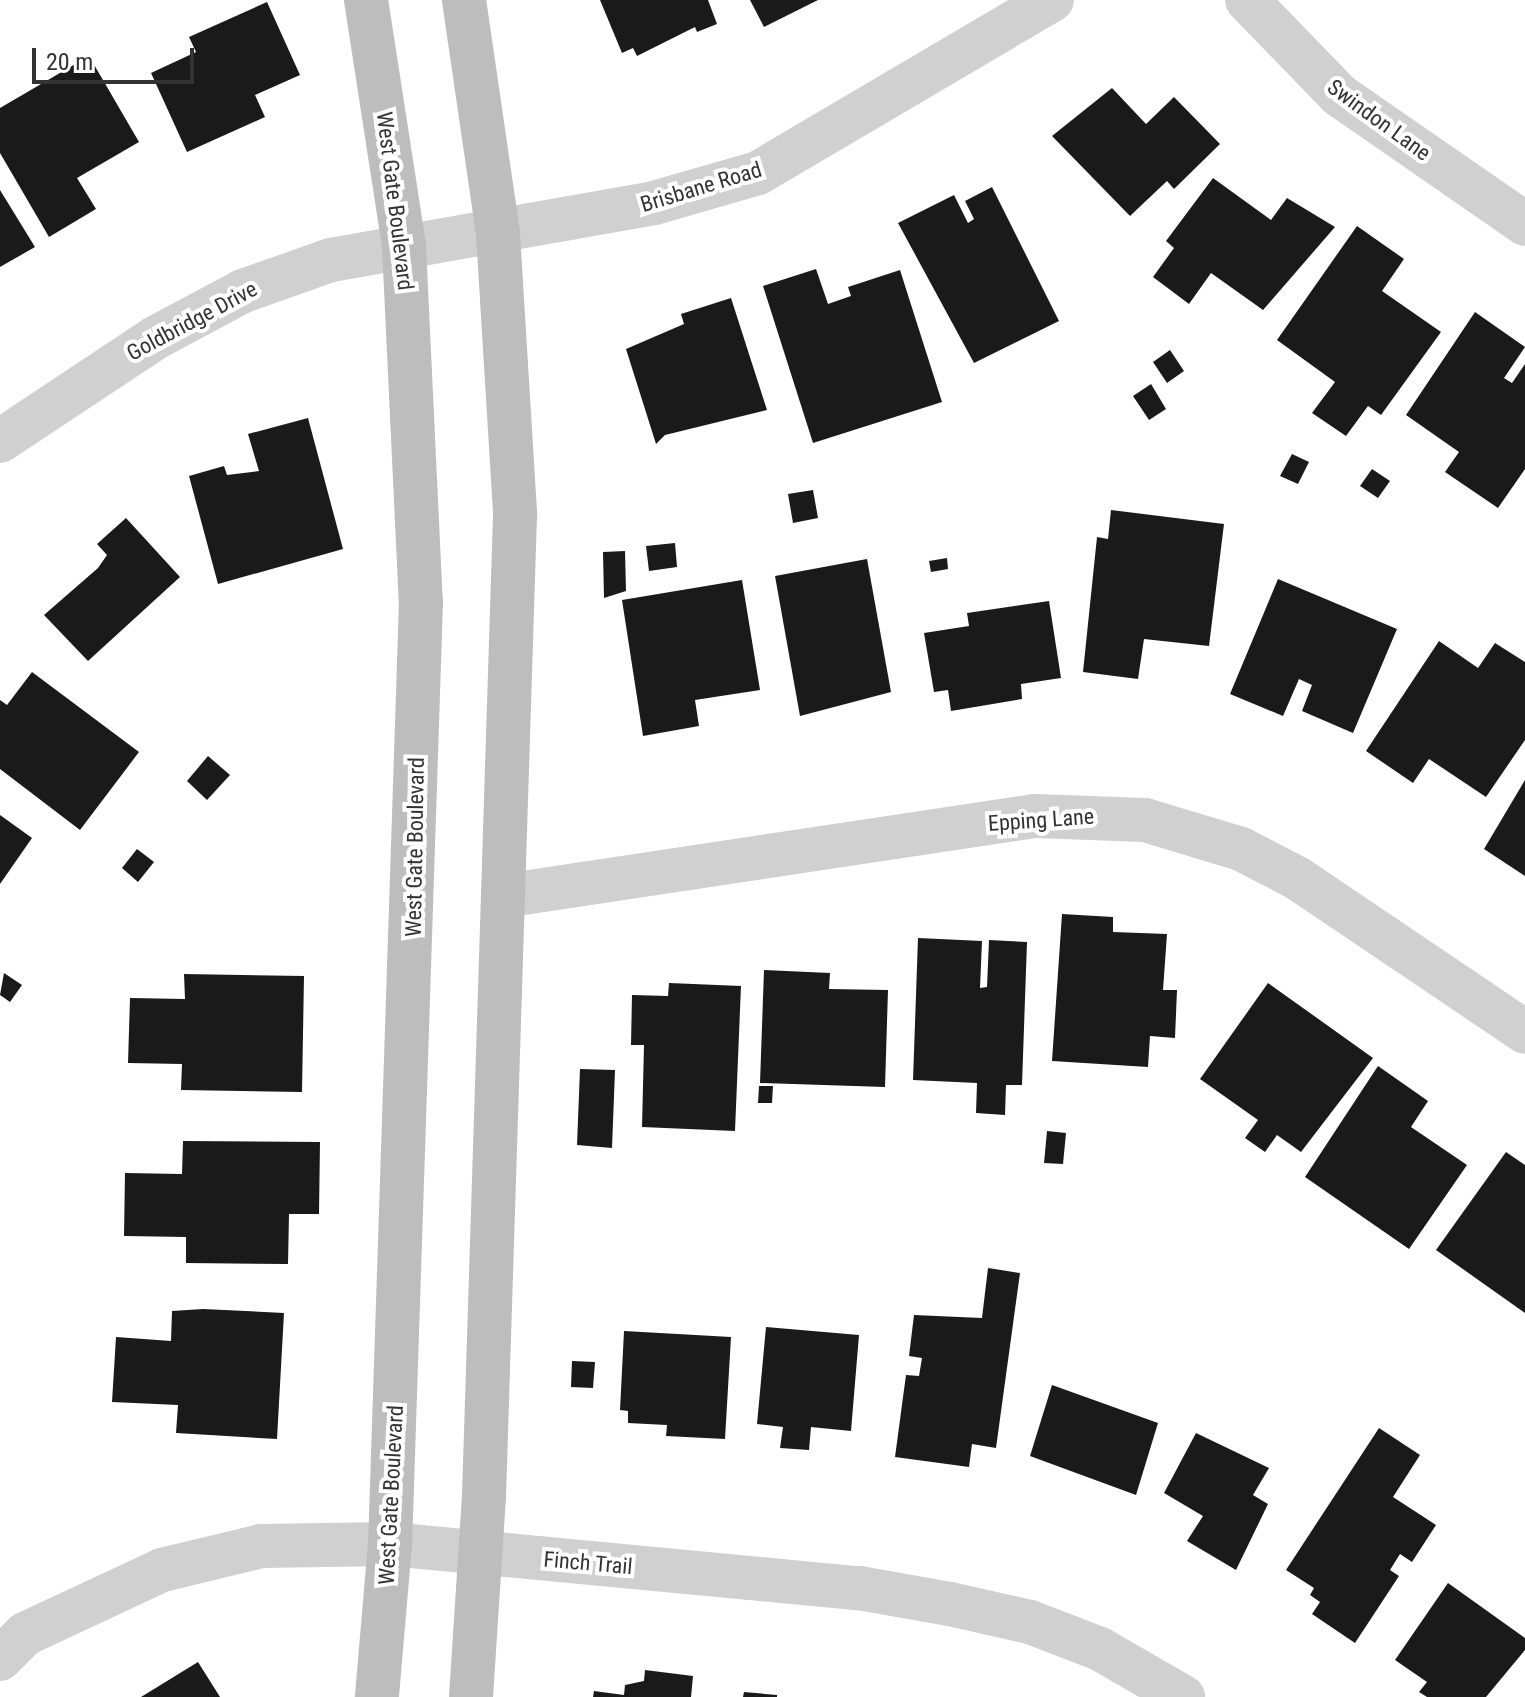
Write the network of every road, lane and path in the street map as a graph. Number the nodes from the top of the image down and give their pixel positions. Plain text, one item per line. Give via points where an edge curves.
1 (366, 0) edge
2 (464, 0) edge
3 (1052, 0) edge
4 (1247, 0) edge
5 (1525, 224) edge
6 (498, 234) junction
7 (404, 246) junction
8 (0, 441) edge
9 (503, 896) junction
10 (1525, 1032) edge
11 (390, 1544) junction
12 (482, 1553) junction
13 (0, 1659) edge
14 (377, 1697) edge
15 (471, 1697) edge
16 (1183, 1697) edge

1 - 7 main road, West Gate Boulevard
2 - 6 main road
3 - 6 street, Brisbane Road via 758,173 654,203
4 - 5 street, Swindon Lane via 1339,95
6 - 7 street, Brisbane Road
6 - 9 main road via 515,515
7 - 8 street, Goldbridge Drive via 331,260 243,291 58,397
7 - 11 main road, West Gate Boulevard via 421,602
9 - 10 street, Epping Lane via 1035,816 1145,820 1241,849 1297,878
9 - 12 main road
11 - 12 street, Finch Trail
11 - 13 street, Finch Trail via 261,1546 162,1570 25,1634
11 - 14 main road, West Gate Boulevard
12 - 15 main road
12 - 16 street, Finch Trail via 859,1588 950,1604 1030,1622 1100,1649

